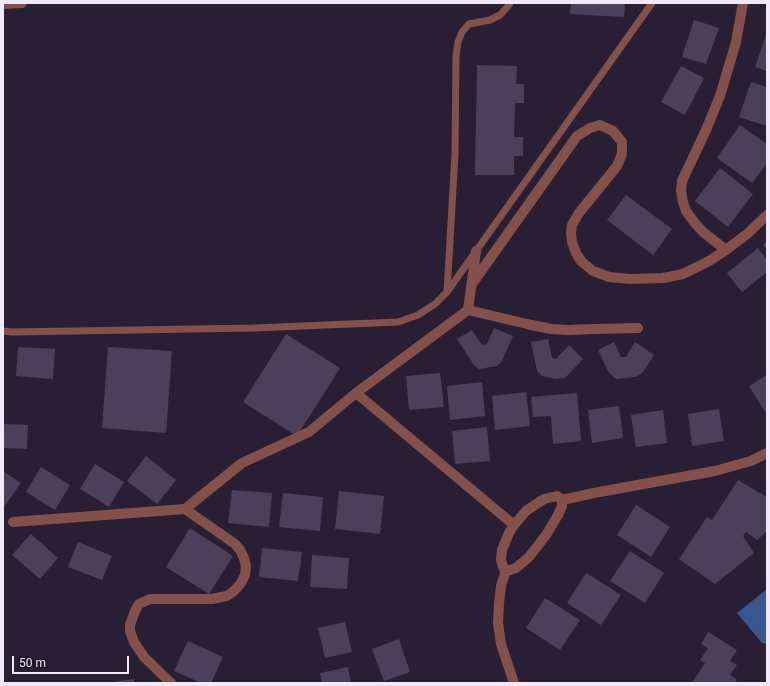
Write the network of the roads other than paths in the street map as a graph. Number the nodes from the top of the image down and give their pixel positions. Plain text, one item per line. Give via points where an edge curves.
1 (22, 3) edge
2 (510, 3) edge
3 (652, 3) edge
4 (743, 3) edge
5 (3, 4) edge
6 (767, 215) edge
7 (726, 250) junction
8 (476, 252) junction
9 (472, 284) junction
10 (447, 292) junction
11 (468, 310) junction
12 (638, 328) dead end
13 (3, 331) edge
14 (356, 393) junction
15 (767, 453) edge
16 (562, 500) junction
17 (185, 509) junction
18 (13, 522) dead end
19 (514, 525) junction
20 (506, 570) junction
21 (171, 683) edge
22 (514, 683) edge

1 - 5 street
2 - 10 lane via 500,15 490,20 469,24 458,42
3 - 8 lane
4 - 7 street via 736,42 720,96 682,181 681,191 686,211 694,222
6 - 7 street via 748,234
7 - 9 street via 683,274 663,278 609,277 594,271 581,261 572,242 572,225 617,166 622,154 622,142 613,131 600,125 577,136
8 - 9 street
8 - 10 lane
9 - 11 street
10 - 13 lane via 418,316 398,322 254,328
11 - 12 street via 551,329
11 - 14 street
14 - 17 street via 309,432 242,463
14 - 19 street
15 - 16 street via 751,461 715,471
16 - 19 street via 557,496 544,499 526,511
16 - 20 street via 558,515 536,548 516,568
17 - 18 street
17 - 21 street via 234,544 242,554 246,566 241,583 227,596 212,599 150,599 139,604 130,625 134,642 144,657
19 - 20 street via 502,550 501,560
20 - 22 street via 501,586 498,623 501,644

